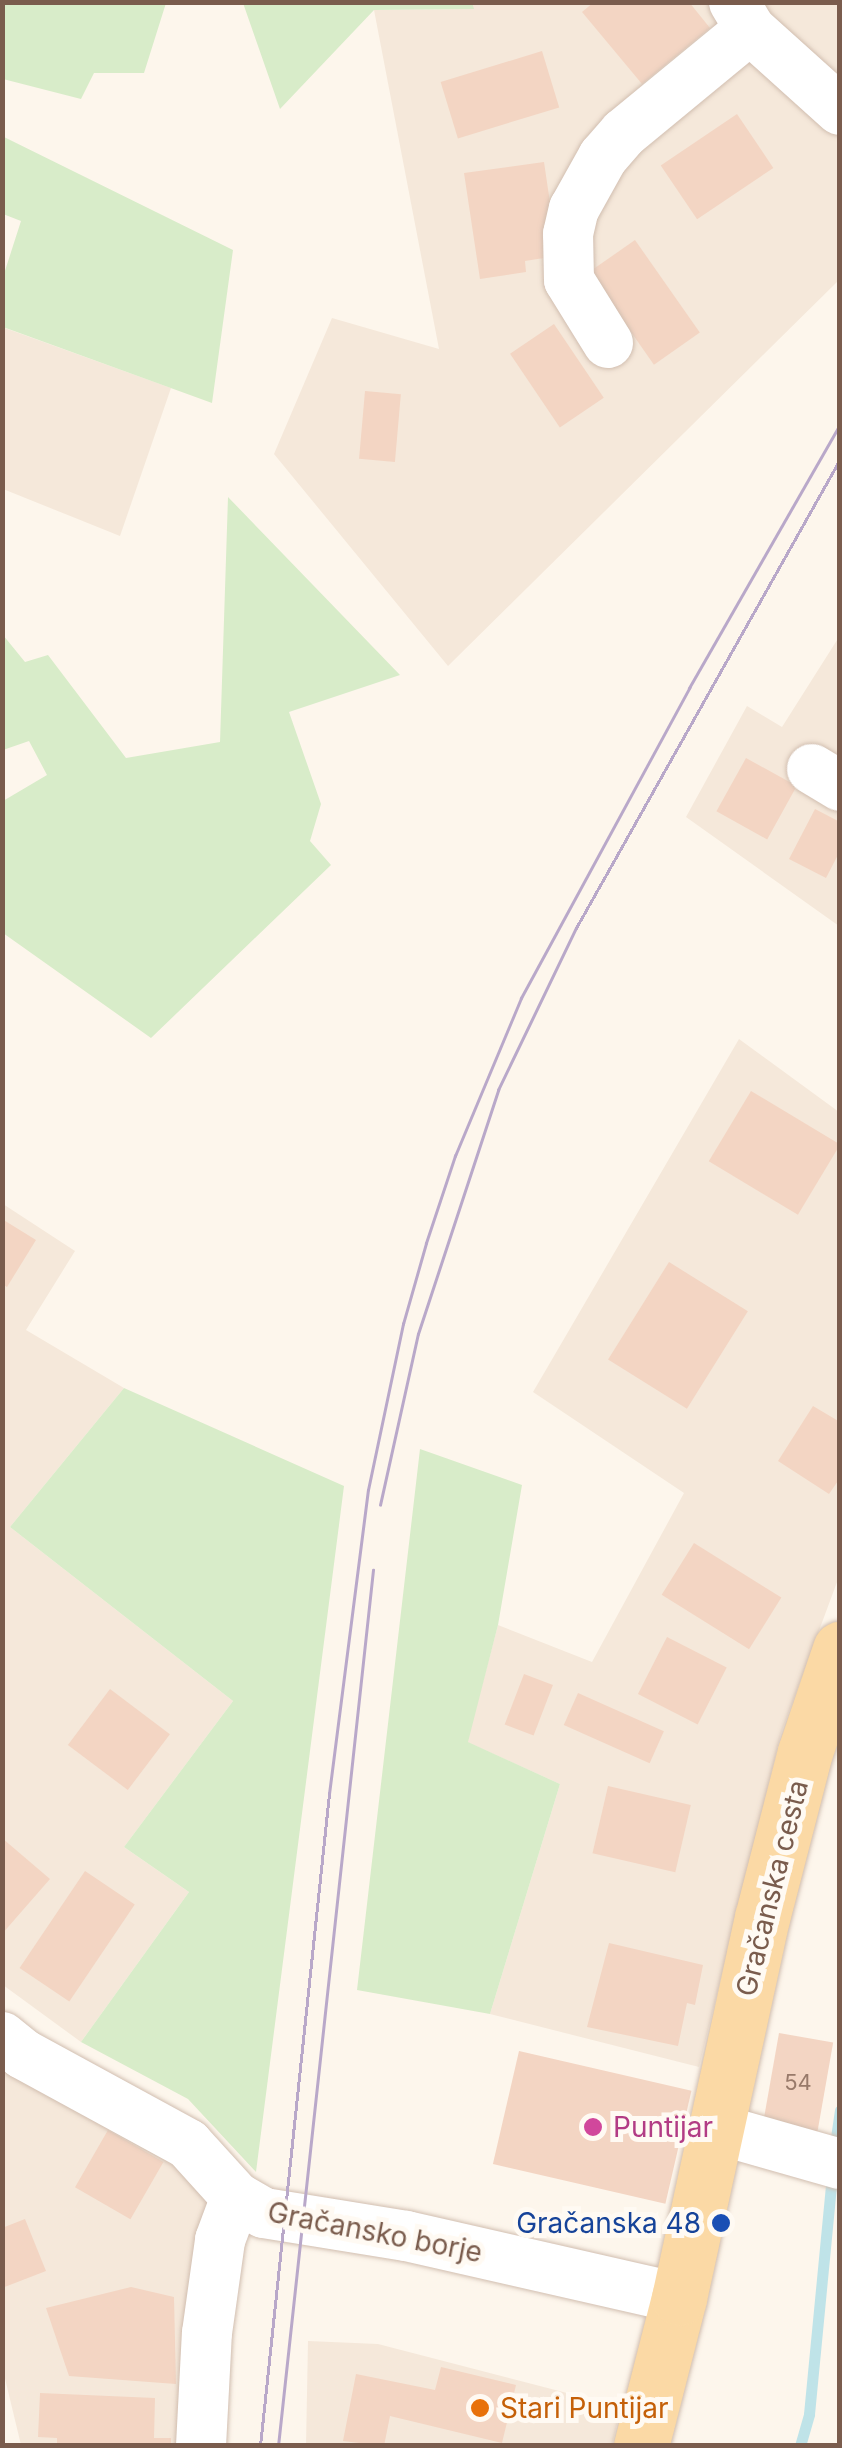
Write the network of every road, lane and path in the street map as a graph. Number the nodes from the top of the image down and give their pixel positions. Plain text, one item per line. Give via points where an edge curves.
1 (742, 16) edge
2 (840, 110) edge
3 (608, 343) dead end
4 (840, 1649) edge
5 (2, 2037) edge
6 (718, 2129) junction
7 (827, 2161) edge
8 (236, 2197) junction
9 (679, 2298) junction
10 (200, 2446) edge
11 (641, 2446) edge

1 - 2 street
1 - 3 street via 603,156 574,208 569,280
4 - 6 main road, Gračanska cesta via 762,1918
5 - 8 street, Gračansko borje via 188,2144
6 - 7 street
6 - 9 main road, Gračanska cesta
8 - 9 street, Gračansko borje via 264,2213 406,2236
8 - 10 street via 220,2240
9 - 11 main road, Gračanska cesta

